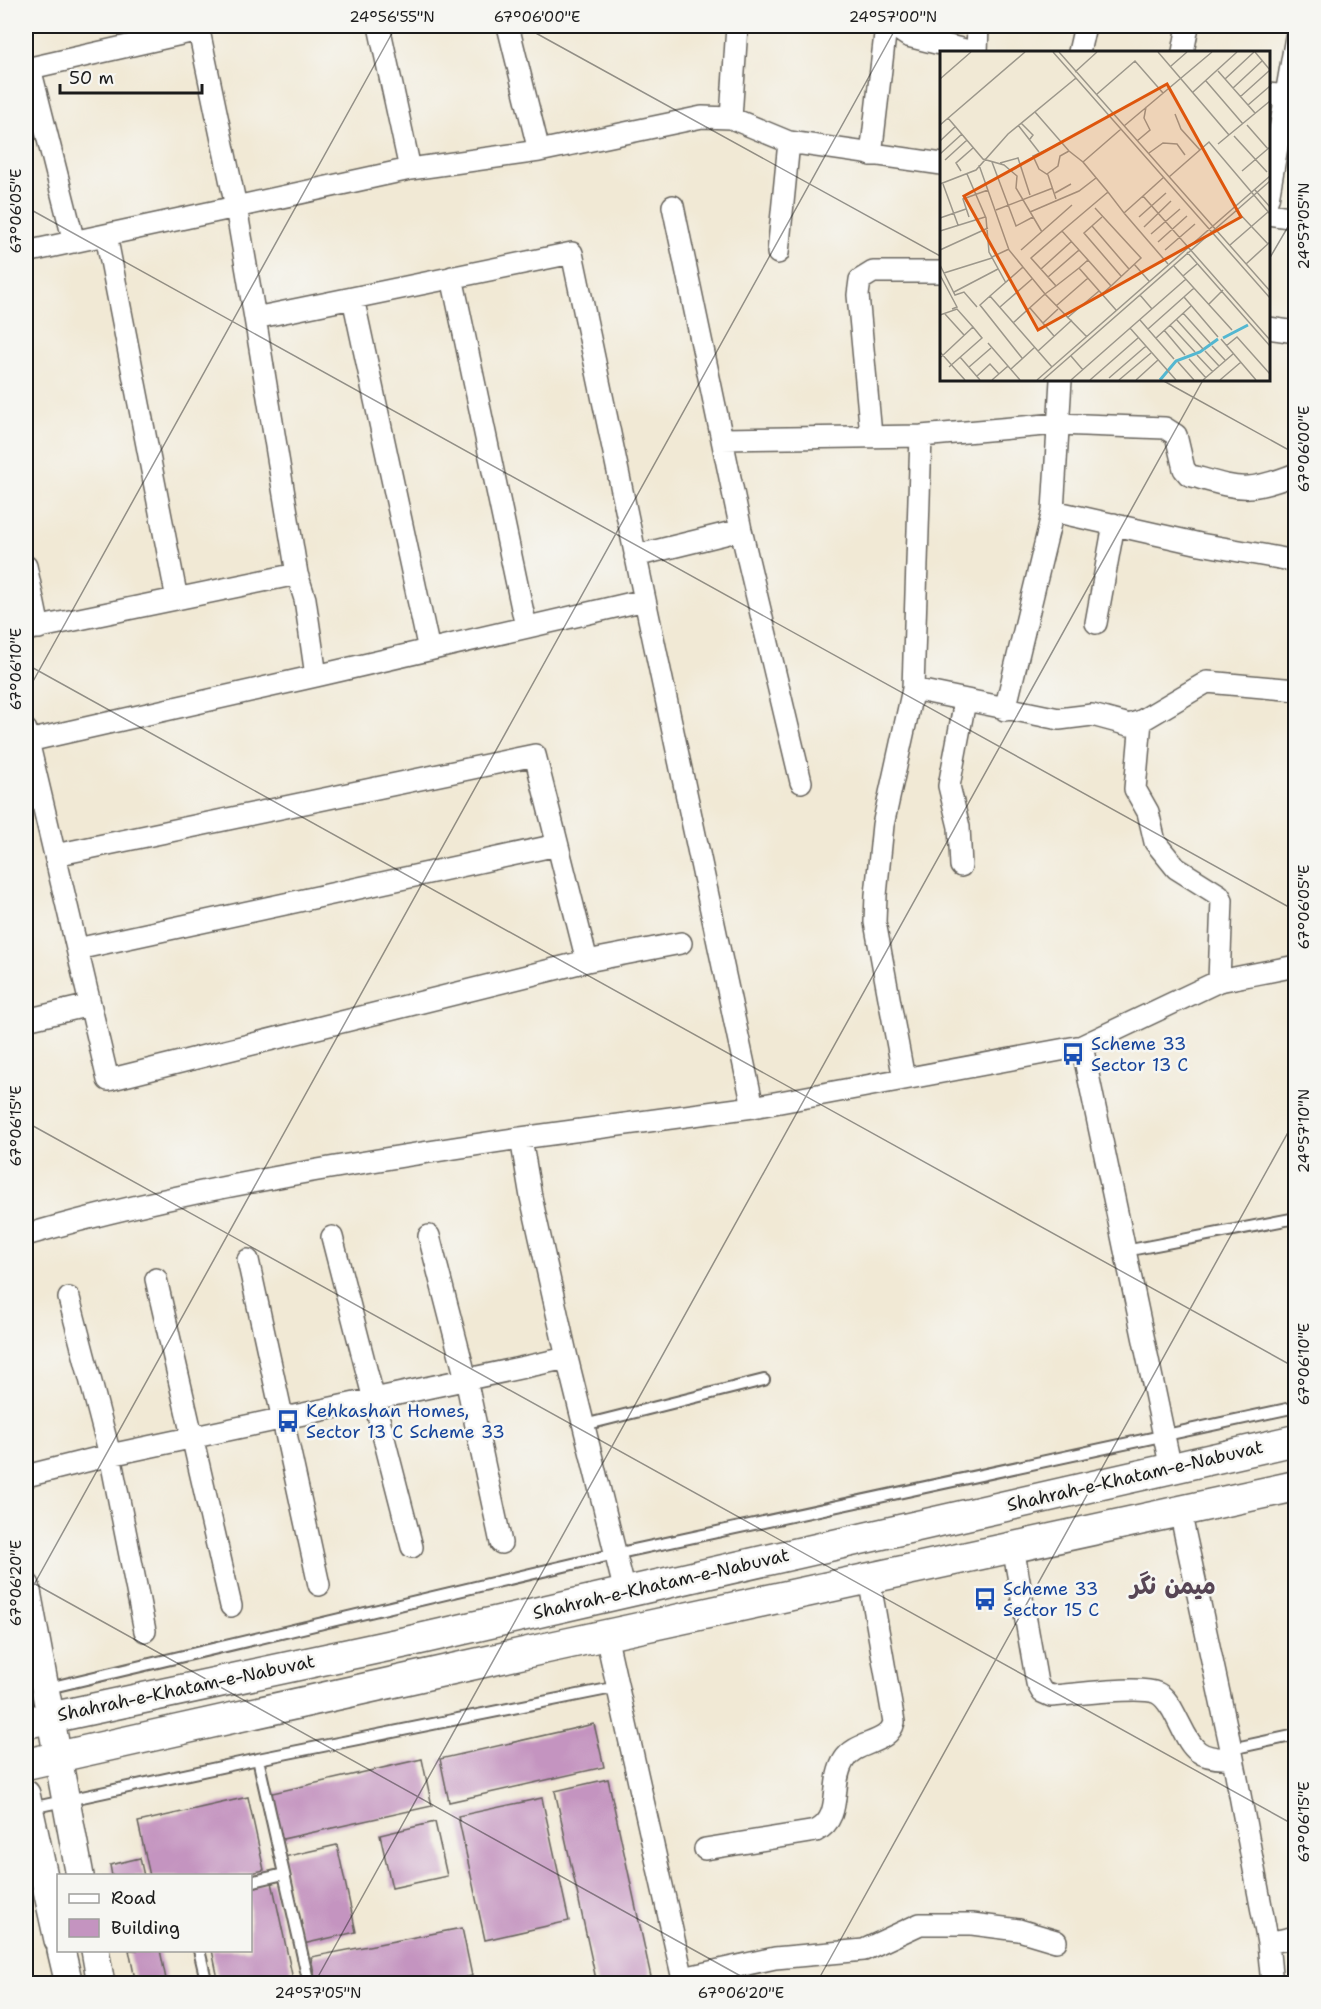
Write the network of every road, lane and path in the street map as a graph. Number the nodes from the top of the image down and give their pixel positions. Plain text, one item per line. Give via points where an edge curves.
1 (379, 26) edge
2 (508, 26) edge
3 (737, 26) edge
4 (886, 26) edge
5 (893, 26) edge
6 (978, 26) edge
7 (1085, 26) edge
8 (1188, 26) edge
9 (198, 28) edge
10 (1296, 37) edge
11 (971, 51) edge
12 (975, 51) edge
13 (1079, 51) edge
14 (1183, 51) edge
15 (28, 68) edge
16 (1284, 96) edge
17 (731, 118) junction
18 (789, 142) junction
19 (539, 151) junction
20 (871, 155) junction
21 (940, 164) edge
22 (410, 169) junction
23 (1270, 192) edge
24 (673, 206) dead end
25 (236, 207) junction
26 (1270, 214) edge
27 (1296, 218) edge
28 (106, 235) junction
29 (74, 242) junction
30 (26, 252) edge
31 (778, 253) dead end
32 (940, 272) edge
33 (452, 278) junction
34 (353, 298) junction
35 (255, 318) junction
36 (1270, 328) edge
37 (1296, 332) edge
38 (1061, 381) edge
39 (1057, 424) junction
40 (871, 435) junction
41 (921, 436) junction
42 (722, 439) junction
43 (1296, 474) edge
44 (1053, 511) junction
45 (1114, 524) junction
46 (741, 530) junction
47 (635, 556) junction
48 (1296, 561) edge
49 (26, 566) edge
50 (297, 574) junction
51 (177, 599) junction
52 (645, 600) junction
53 (1096, 623) dead end
54 (526, 627) junction
55 (32, 629) edge
56 (429, 650) junction
57 (316, 676) junction
58 (913, 689) junction
59 (1296, 690) edge
60 (965, 701) junction
61 (1005, 710) junction
62 (1141, 721) junction
63 (27, 736) edge
64 (801, 782) dead end
65 (558, 845) junction
66 (55, 855) junction
67 (961, 866) dead end
68 (681, 943) dead end
69 (77, 949) junction
70 (587, 961) junction
71 (1296, 966) edge
72 (1220, 981) junction
73 (90, 1005) junction
74 (26, 1020) edge
75 (1082, 1046) junction
76 (904, 1079) junction
77 (753, 1107) junction
78 (521, 1138) junction
79 (1296, 1218) edge
80 (26, 1235) edge
81 (429, 1236) dead end
82 (332, 1237) dead end
83 (1125, 1251) junction
84 (248, 1260) dead end
85 (156, 1279) dead end
86 (69, 1298) dead end
87 (567, 1358) junction
88 (466, 1379) junction
89 (764, 1380) dead end
90 (375, 1398) junction
91 (1296, 1407) edge
92 (282, 1418) junction
93 (584, 1425) junction
94 (1164, 1436) junction
95 (194, 1437) junction
96 (1296, 1440) edge
97 (110, 1455) junction
98 (1171, 1469) junction
99 (26, 1476) edge
100 (1296, 1486) edge
101 (1180, 1511) junction
102 (501, 1543) dead end
103 (412, 1547) dead end
104 (1013, 1547) junction
105 (615, 1554) junction
106 (869, 1578) junction
107 (319, 1585) dead end
108 (26, 1586) edge
109 (625, 1592) junction
110 (231, 1606) dead end
111 (145, 1632) dead end
112 (606, 1635) junction
113 (618, 1687) junction
114 (39, 1710) edge
115 (1296, 1735) edge
116 (1232, 1754) junction
117 (57, 1757) junction
118 (258, 1759) junction
119 (26, 1764) edge
120 (64, 1801) junction
121 (26, 1804) edge
122 (705, 1849) dead end
123 (80, 1874) edge
124 (284, 1874) junction
125 (252, 1882) edge
126 (57, 1936) edge
127 (1296, 1937) edge
128 (1056, 1941) dead end
129 (1268, 1943) junction
130 (61, 1952) edge
131 (94, 1952) edge
132 (199, 1952) edge
133 (684, 1981) edge
134 (69, 1983) edge
135 (101, 1983) edge
136 (207, 1983) edge
137 (309, 1983) edge
138 (1272, 1983) edge

1 - 22 street
2 - 19 street
3 - 17 street
4 - 20 street
5 - 11 street via 908,36
6 - 12 street
7 - 13 street
8 - 14 street
9 - 15 street
9 - 25 street
10 - 16 street
15 - 29 street
16 - 23 street
17 - 18 street
17 - 19 street via 702,117
18 - 20 street
18 - 31 street
19 - 22 street
20 - 21 street
22 - 25 street
24 - 42 street
25 - 28 street
25 - 35 street
26 - 27 street
28 - 29 street
28 - 51 street
29 - 30 street
32 - 40 street via 873,272 860,280
33 - 34 street
33 - 47 street via 572,253
33 - 54 street
34 - 35 street
34 - 56 street
35 - 50 street
36 - 37 street
38 - 39 street
39 - 41 street
39 - 43 street via 1165,428 1176,435 1186,473 1236,488 1265,486
39 - 44 street
40 - 41 street
40 - 42 street
41 - 58 street
42 - 46 street
44 - 45 street
44 - 61 street
45 - 48 street
45 - 53 street
46 - 47 street
46 - 64 street
47 - 52 street
49 - 55 street
50 - 51 street
50 - 57 street via 305,599
51 - 55 street
52 - 54 street
52 - 77 street
54 - 56 street
56 - 57 street
57 - 63 street
58 - 60 street
58 - 76 street via 884,825 875,922
59 - 62 street via 1207,682
60 - 61 street
60 - 67 street via 949,786 959,827
61 - 62 street via 1059,719 1092,715 1121,725
62 - 72 street via 1136,789 1148,812 1155,842 1176,868 1222,900
63 - 66 street
65 - 66 street via 535,755
65 - 69 street
65 - 70 street
66 - 69 street
68 - 70 street
69 - 73 street
70 - 73 street via 108,1080
71 - 72 street
72 - 75 street
73 - 74 street
75 - 76 street
75 - 83 street
76 - 77 street
77 - 78 street
78 - 80 street via 193,1195
78 - 87 street via 529,1191
79 - 83 lane
81 - 88 street
82 - 90 street
83 - 94 street
84 - 92 street
85 - 95 street
86 - 97 street
87 - 88 street
87 - 93 street
88 - 90 street
88 - 102 street
89 - 93 lane
90 - 92 street
90 - 103 street
91 - 94 lane
92 - 95 street
92 - 107 street
93 - 105 street
94 - 98 street
94 - 105 lane
95 - 97 street
95 - 110 street
96 - 98 main road, Shahrah-e-Khatam-e-Nabuvat
97 - 99 street
97 - 111 street
98 - 109 main road, Shahrah-e-Khatam-e-Nabuvat
100 - 101 main road, Shahrah-e-Khatam-e-Nabuvat
101 - 104 main road, Shahrah-e-Khatam-e-Nabuvat
101 - 116 street
104 - 106 main road, Shahrah-e-Khatam-e-Nabuvat
104 - 116 street via 1037,1683 1042,1692 1051,1696 1137,1690 1158,1693 1167,1701 1195,1750 1212,1759
105 - 109 street
105 - 114 lane
106 - 112 main road, Shahrah-e-Khatam-e-Nabuvat
106 - 122 street via 894,1722 889,1734 855,1748 842,1762 833,1811 823,1828
108 - 114 street
109 - 114 main road, Shahrah-e-Khatam-e-Nabuvat
112 - 113 street
112 - 117 main road, Shahrah-e-Khatam-e-Nabuvat
113 - 118 lane
113 - 133 street
114 - 117 street
115 - 116 lane
116 - 129 street
117 - 119 main road, Shahrah-e-Khatam-e-Nabuvat
117 - 120 street
118 - 120 lane
118 - 124 lane
120 - 121 lane
120 - 123 street
121 - 126 street
124 - 125 lane
124 - 137 lane
127 - 129 street
128 - 133 street via 1018,1930 972,1924 920,1924 864,1950 775,1958
129 - 138 street
130 - 134 street
131 - 135 street
132 - 136 lane

